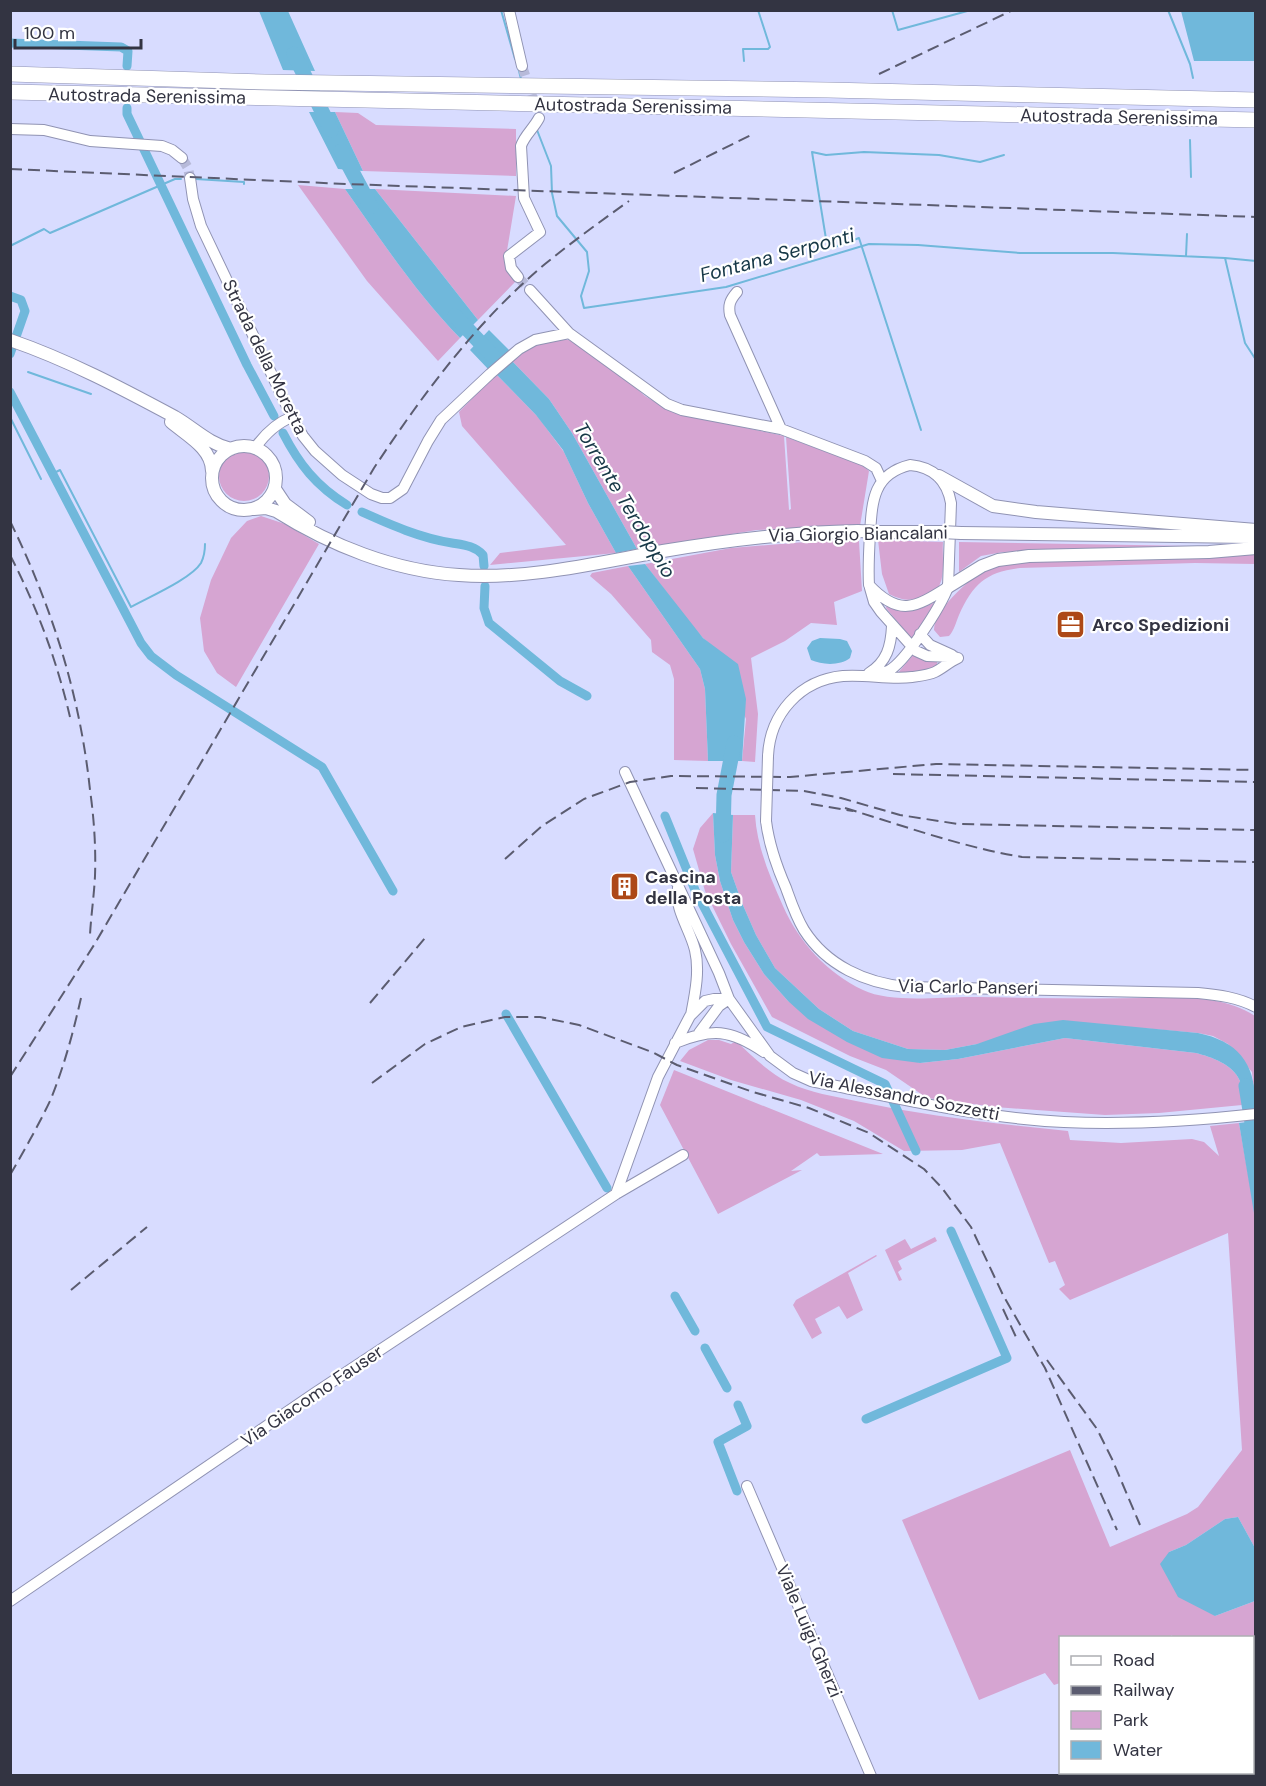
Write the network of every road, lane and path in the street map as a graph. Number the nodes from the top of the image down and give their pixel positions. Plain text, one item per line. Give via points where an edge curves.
1 (509, 10) edge
2 (522, 66) tunnel mouth
3 (10, 74) edge
4 (10, 92) edge
5 (1256, 100) edge
6 (534, 115) junction
7 (1256, 120) edge
8 (10, 129) edge
9 (182, 158) tunnel mouth
10 (190, 178) tunnel mouth
11 (518, 277) tunnel mouth
12 (530, 290) tunnel mouth
13 (737, 292) dead end
14 (569, 333) junction
15 (16, 342) edge
16 (151, 406) junction
17 (292, 417) junction
18 (781, 429) junction
19 (255, 448) junction
20 (231, 449) junction
21 (212, 473) junction
22 (939, 476) junction
23 (882, 481) junction
24 (275, 489) junction
25 (254, 509) junction
26 (1256, 530) edge
27 (326, 537) junction
28 (1256, 537) edge
29 (1256, 548) edge
30 (869, 585) junction
31 (948, 587) junction
32 (892, 626) junction
33 (920, 634) junction
34 (911, 646) junction
35 (958, 657) junction
36 (863, 676) junction
37 (625, 772) dead end
38 (678, 888) junction
39 (729, 999) junction
40 (1256, 1007) edge
41 (690, 1016) junction
42 (699, 1033) junction
43 (675, 1043) junction
44 (770, 1056) junction
45 (1256, 1114) edge
46 (683, 1155) dead end
47 (616, 1194) junction
48 (747, 1486) dead end
49 (10, 1601) edge
50 (871, 1776) edge

1 - 2 street
3 - 5 highway, Autostrada Serenissima
4 - 6 highway, Autostrada Serenissima via 371,101
6 - 7 highway, Autostrada Serenissima
6 - 11 street via 521,147 524,198 540,232 509,256
8 - 9 street via 44,130 90,141 150,144 172,150
10 - 17 street, Strada della Moretta via 201,226
12 - 14 street
13 - 18 street via 731,299 730,315
14 - 17 street, Strada della Moretta via 535,340 490,374 441,420 403,489 390,498 371,494 342,476 315,451
14 - 18 street via 667,404
15 - 16 main road via 90,372
16 - 20 main road via 219,446
16 - 21 main road via 205,451 211,459
17 - 19 street via 272,429
18 - 23 street via 865,460 876,468
19 - 20 main road
19 - 24 main road via 271,460
20 - 21 main road via 222,455
21 - 25 main road via 212,484 223,503 232,508
22 - 23 street via 923,466 910,465 897,468
22 - 26 main road via 993,506
22 - 31 street via 951,503
23 - 30 street via 872,505
24 - 25 main road via 263,505
24 - 27 main road via 290,508
25 - 27 main road via 276,511
27 - 28 main road, Via Giorgio Biancalani, bridge via 419,570 498,575 567,568 725,540 807,532
29 - 31 main road via 1029,556 982,566
30 - 31 street via 881,597 908,606 920,604
30 - 32 street via 874,602
31 - 33 street, Via Carlo Panseri
32 - 34 street
32 - 36 street via 889,651 875,669
33 - 34 street, Via Carlo Panseri
33 - 35 street via 930,645
34 - 35 street via 927,656
34 - 36 street, Via Carlo Panseri via 889,670
35 - 36 street, Via Carlo Panseri via 934,673 909,678
36 - 40 street, Via Carlo Panseri, bridge via 825,680 792,699 773,726 768,756 766,821 773,859 804,930 839,966 885,985 1198,993 1225,996
37 - 38 street, Via Alessandro Sozzetti
38 - 39 street, Via Alessandro Sozzetti
38 - 41 street via 676,899 696,953 696,991
39 - 41 street via 705,1001
39 - 42 street
39 - 44 street, Via Alessandro Sozzetti
41 - 43 street
42 - 43 street
42 - 44 street via 724,1033 747,1040
43 - 47 street via 658,1077
44 - 45 street, Via Alessandro Sozzetti via 811,1081 952,1108 1062,1122 1139,1123
46 - 47 street, Via Giacomo Fauser
47 - 49 street, Via Giacomo Fauser
48 - 50 street, Viale Luigi Gherzi

